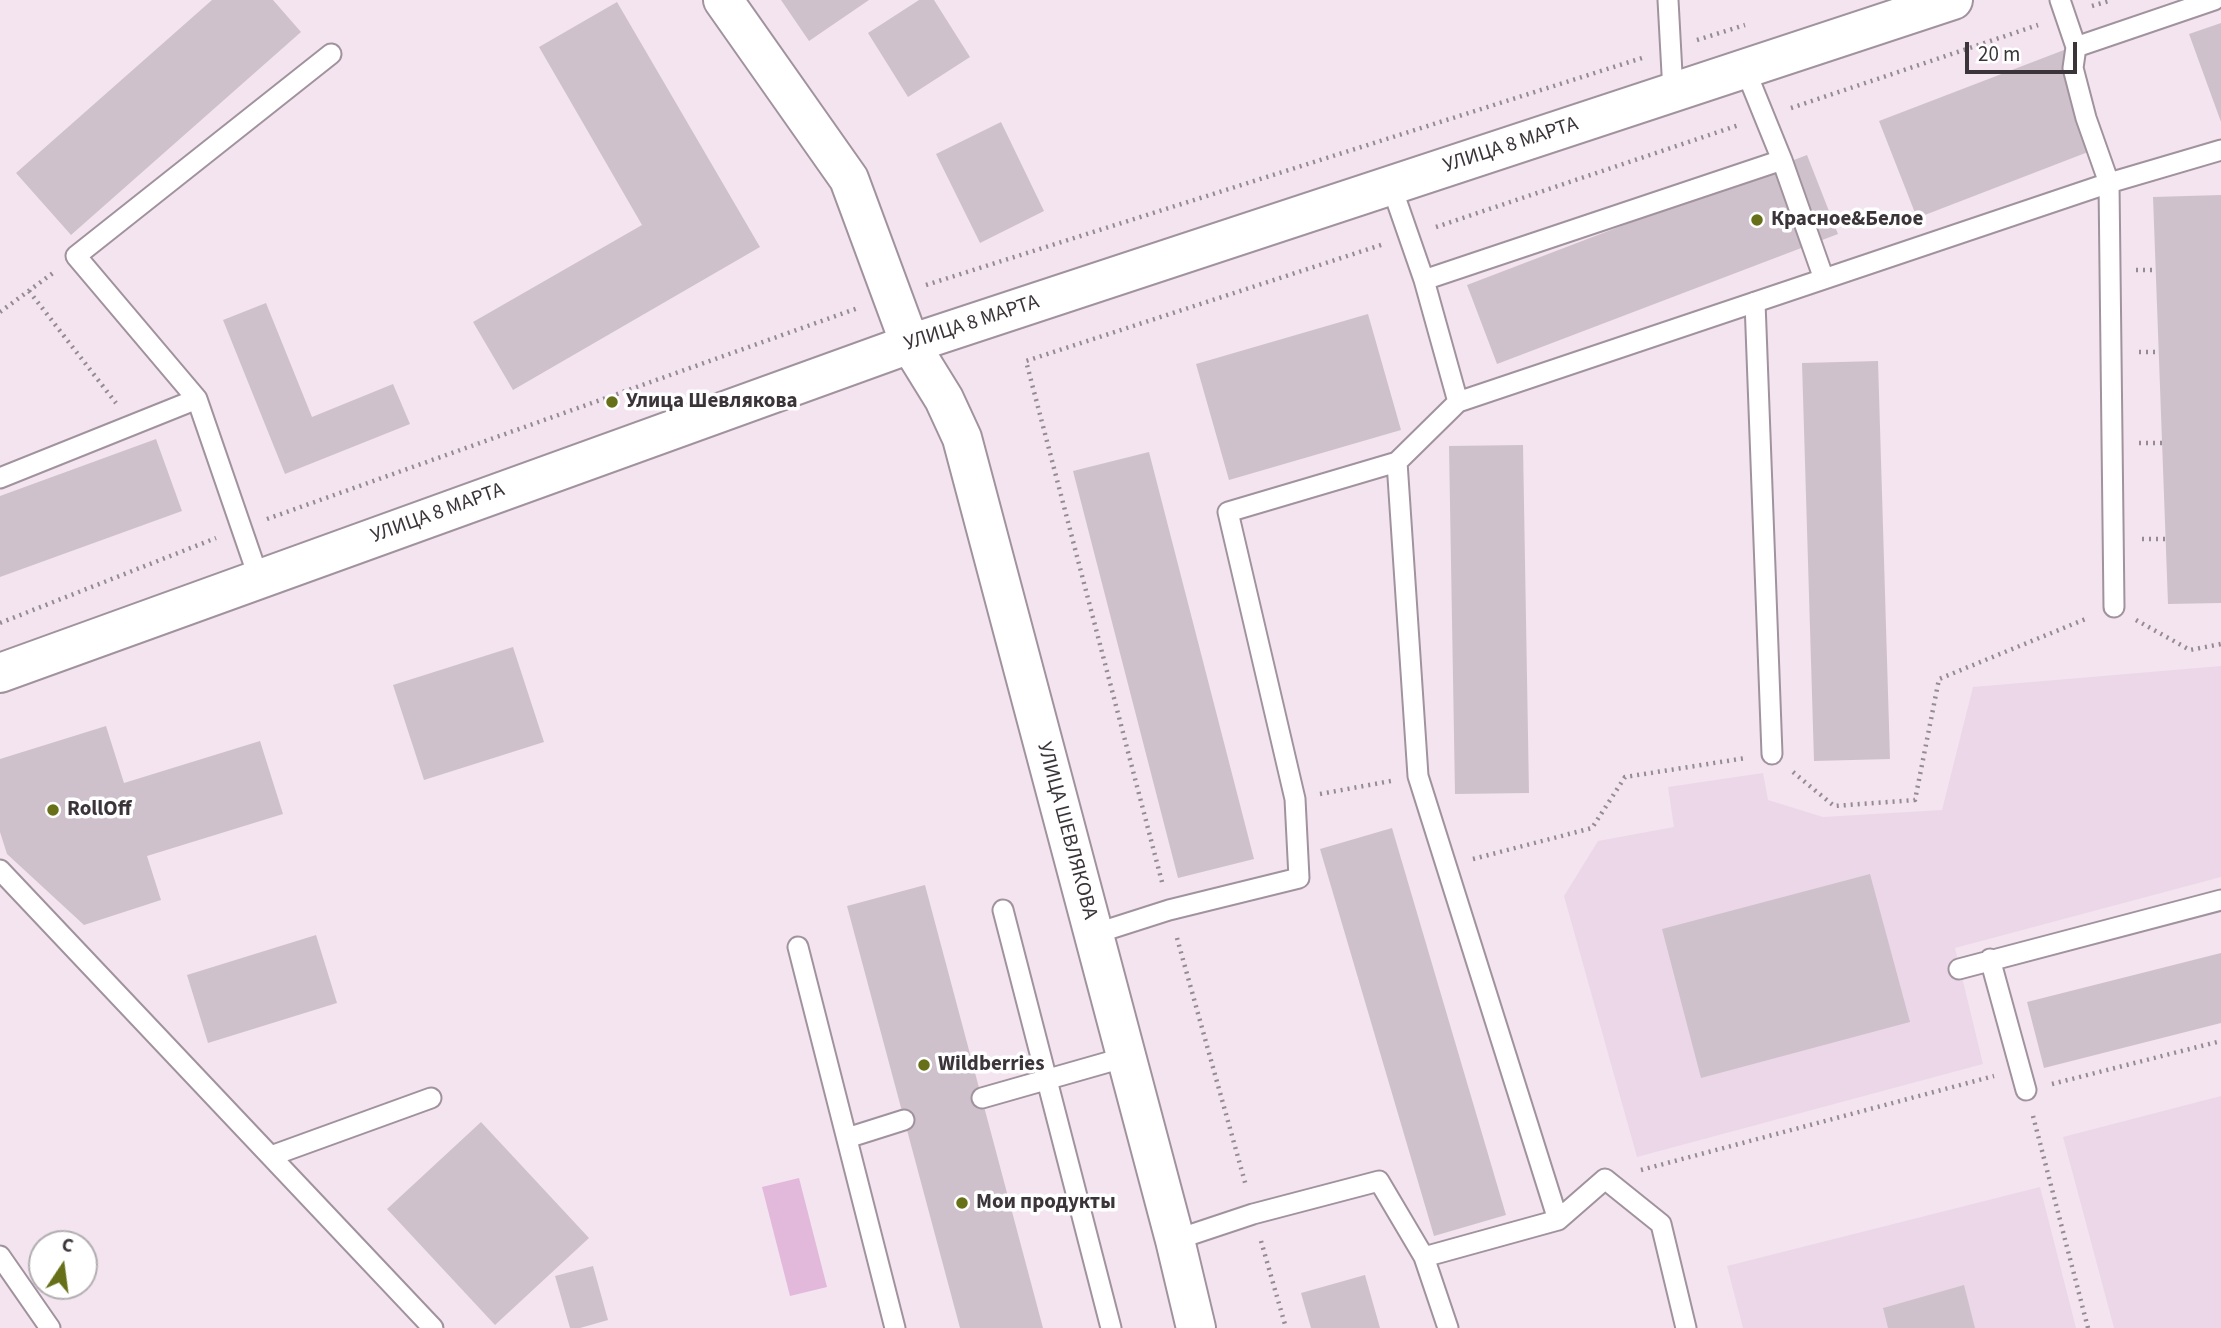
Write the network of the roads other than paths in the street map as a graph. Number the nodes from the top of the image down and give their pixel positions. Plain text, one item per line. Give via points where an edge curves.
1 (723, 0) edge
2 (1668, 0) edge
3 (1953, 0) edge
4 (2214, 0) edge
5 (2062, 8) edge
6 (2076, 47) junction
7 (331, 54) dead end
8 (1745, 69) junction
9 (1673, 92) junction
10 (2221, 150) edge
11 (1782, 160) junction
12 (2109, 183) junction
13 (1391, 185) junction
14 (1824, 279) junction
15 (1424, 280) junction
16 (1755, 302) junction
17 (910, 344) junction
18 (197, 399) junction
19 (1458, 402) junction
20 (1397, 461) junction
21 (0, 478) edge
22 (259, 579) junction
23 (2114, 607) road end
24 (0, 673) edge
25 (1772, 754) road end
26 (0, 870) edge
27 (2221, 900) edge
28 (1003, 909) dead end
29 (1094, 934) junction
30 (798, 947) dead end
31 (1990, 959) junction
32 (1959, 969) dead end
33 (1126, 1057) junction
34 (1047, 1079) junction
35 (2026, 1090) road end
36 (431, 1098) dead end
37 (982, 1098) dead end
38 (904, 1121) dead end
39 (847, 1138) junction
40 (271, 1156) junction
41 (1558, 1220) junction
42 (1175, 1241) junction
43 (0, 1256) edge
44 (1424, 1257) junction
45 (50, 1328) edge
46 (433, 1328) edge
47 (895, 1328) edge
48 (1111, 1328) edge
49 (1196, 1328) edge
50 (1448, 1328) edge
51 (1686, 1328) edge

1 - 17 street, УЛИЦА ШЕВЛЯКОВА via 849,179
2 - 9 lane
3 - 8 street, УЛИЦА 8 МАРТА
4 - 6 lane
5 - 6 lane
6 - 12 lane via 2073,68 2085,118
7 - 18 lane via 76,256
8 - 9 street, УЛИЦА 8 МАРТА
8 - 11 lane
9 - 13 street, УЛИЦА 8 МАРТА
10 - 12 lane
11 - 14 lane
11 - 15 lane
12 - 14 lane
12 - 23 lane
13 - 15 lane
13 - 17 street, УЛИЦА 8 МАРТА
14 - 16 lane
15 - 19 lane
16 - 19 lane
16 - 25 lane
17 - 22 street, УЛИЦА 8 МАРТА
17 - 29 street, УЛИЦА ШЕВЛЯКОВА via 944,398 962,438
18 - 21 lane
18 - 22 lane
19 - 20 lane
20 - 29 lane via 1228,512 1296,799 1299,878
20 - 41 lane via 1418,776
22 - 24 street, УЛИЦА 8 МАРТА
26 - 40 lane
27 - 31 lane
28 - 34 lane
29 - 33 street, УЛИЦА ШЕВЛЯКОВА
30 - 39 lane
31 - 32 lane
31 - 35 lane
33 - 34 lane
33 - 42 street, УЛИЦА ШЕВЛЯКОВА
34 - 37 lane
34 - 48 lane
36 - 40 lane
38 - 39 lane
39 - 47 lane
40 - 46 lane
41 - 44 lane
41 - 51 lane via 1605,1180 1661,1224
42 - 44 lane via 1253,1214 1379,1181
42 - 49 street, УЛИЦА ШЕВЛЯКОВА
43 - 45 lane
44 - 50 lane

